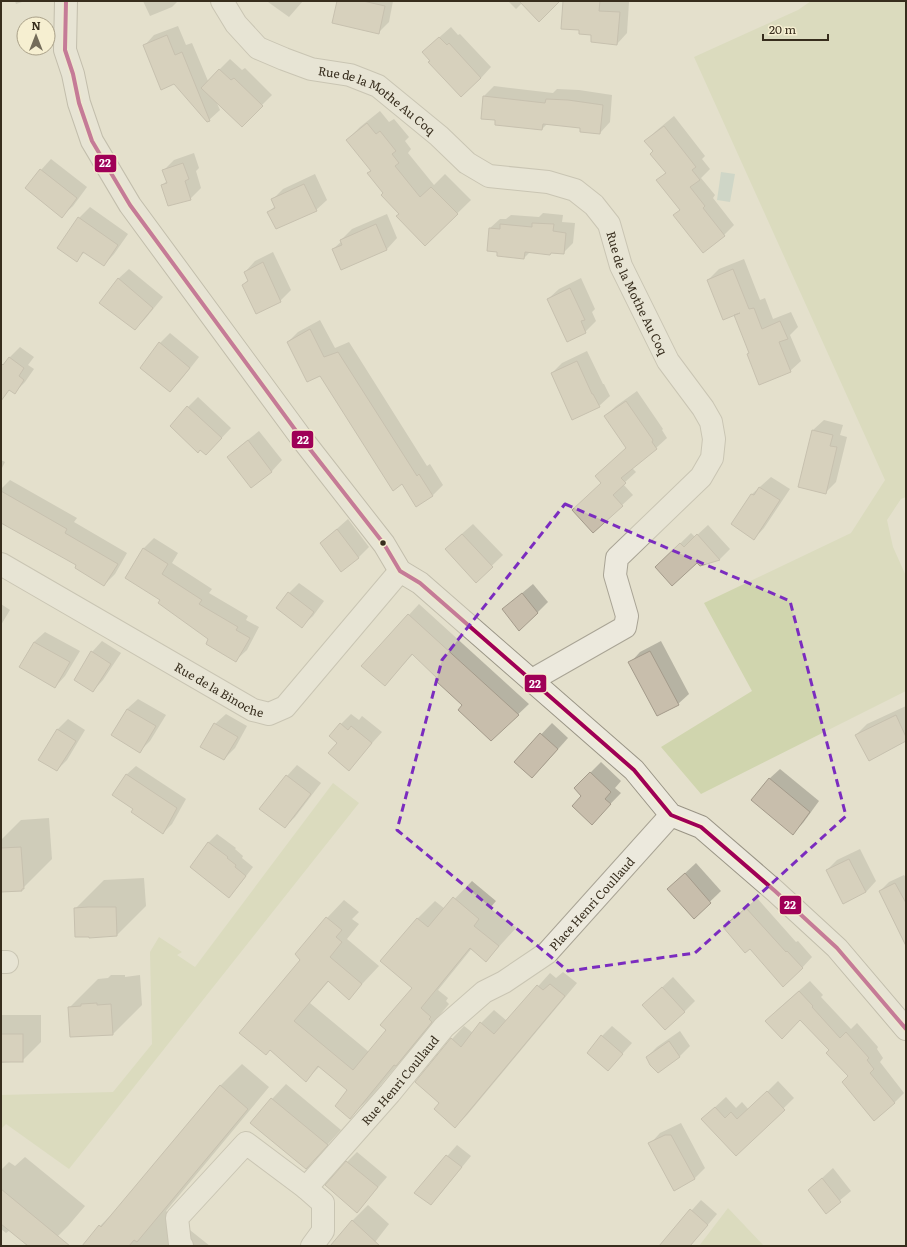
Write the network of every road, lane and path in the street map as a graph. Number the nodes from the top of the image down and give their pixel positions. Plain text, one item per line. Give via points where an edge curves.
1 (66, 1) edge
2 (222, 1) edge
3 (1, 564) edge
4 (400, 571) junction
5 (532, 680) junction
6 (671, 815) junction
7 (504, 982) joint
8 (906, 1029) edge
9 (306, 1188) junction
10 (182, 1246) edge
11 (312, 1246) edge

1 - 4 street via 65,50 92,141 130,205 302,439 384,544
2 - 5 street, Rue de la Mothe Au Coq via 236,24 258,48 311,68 350,75 378,86 439,136 467,163 489,176 548,182 575,190 594,206 609,224 621,266 668,361 711,422 714,439 712,458 701,477 617,558 615,575 627,616 626,627
3 - 4 street, Rue de la Binoche via 253,710 269,714 285,707
4 - 5 street via 420,583
5 - 6 street via 634,770
6 - 7 street, Place Henri Coullaud via 547,953
6 - 8 street via 701,827 837,948
7 - 9 street, Rue Henri Coullaud via 484,992 444,1027
9 - 10 street via 246,1143 177,1218
9 - 11 street via 323,1203 323,1231

